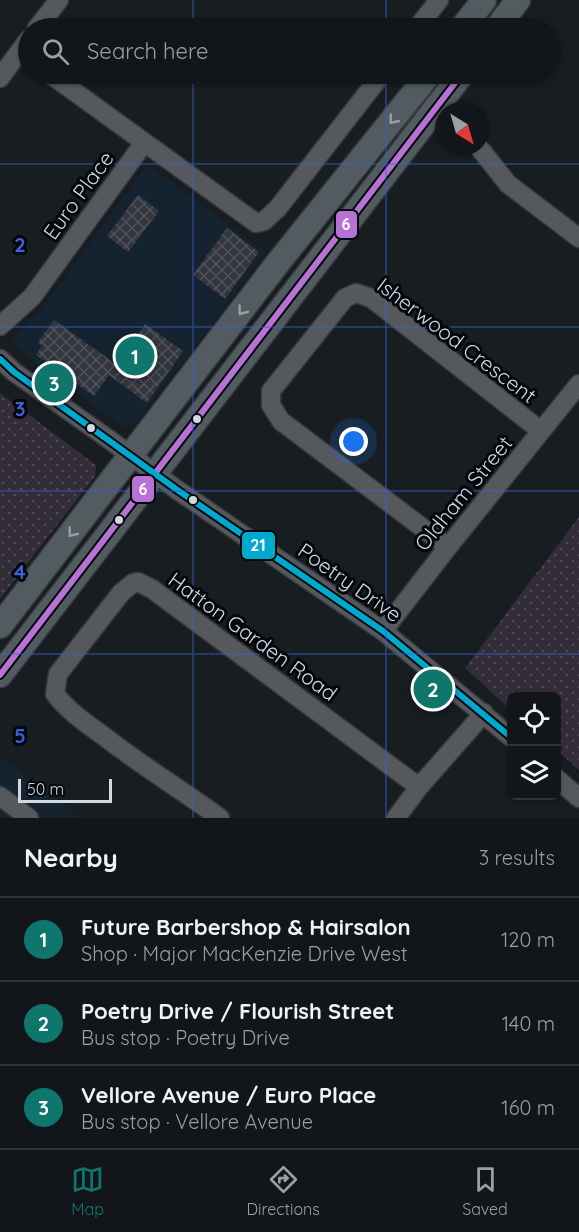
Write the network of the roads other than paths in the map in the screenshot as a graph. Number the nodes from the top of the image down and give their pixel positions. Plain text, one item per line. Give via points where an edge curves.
1 (59, 0) edge
2 (439, 0) edge
3 (483, 0) edge
4 (519, 0) edge
5 (45, 18) edge
6 (425, 18) edge
7 (470, 18) edge
8 (505, 18) edge
9 (18, 59) edge
10 (0, 78) edge
11 (64, 84) edge
12 (374, 84) edge
13 (421, 84) edge
14 (454, 84) edge
15 (144, 143) junction
16 (486, 156) edge
17 (579, 238) edge
18 (0, 326) edge
19 (0, 359) edge
20 (579, 384) edge
21 (541, 431) junction
22 (131, 455) junction
23 (155, 473) junction
24 (447, 547) junction
25 (0, 626) edge
26 (383, 632) junction
27 (0, 675) edge
28 (484, 713) junction
29 (507, 734) edge
30 (561, 782) edge
31 (419, 787) junction
32 (0, 796) edge
33 (579, 798) edge
34 (29, 818) edge
35 (220, 818) edge
36 (396, 818) edge

1 - 5 street
2 - 6 street
3 - 7 main road
4 - 8 main road
9 - 10 street
11 - 15 street
12 - 15 street via 264,221 250,220
13 -> 22 main road
14 - 23 main road
15 - 18 street, Euro Place via 32,297
16 - 17 street via 508,184
19 - 22 street, Poetry Drive
20 - 21 street, Oldham Street
21 - 24 street, Oldham Street
21 - 24 street, Isherwood Crescent via 371,298 356,293 345,298 271,391 271,405 281,421
22 - 23 street, Poetry Drive
22 -> 25 main road
23 - 26 street, Poetry Drive
23 - 27 main road
24 - 26 street, Oldham Street
26 - 28 street, Poetry Drive
28 - 29 street, Poetry Drive
28 - 31 street
30 - 33 street
31 - 35 street, Hatton Garden Road via 152,589 133,583 120,592 58,674 56,694 68,710
31 - 36 street
32 - 34 street

